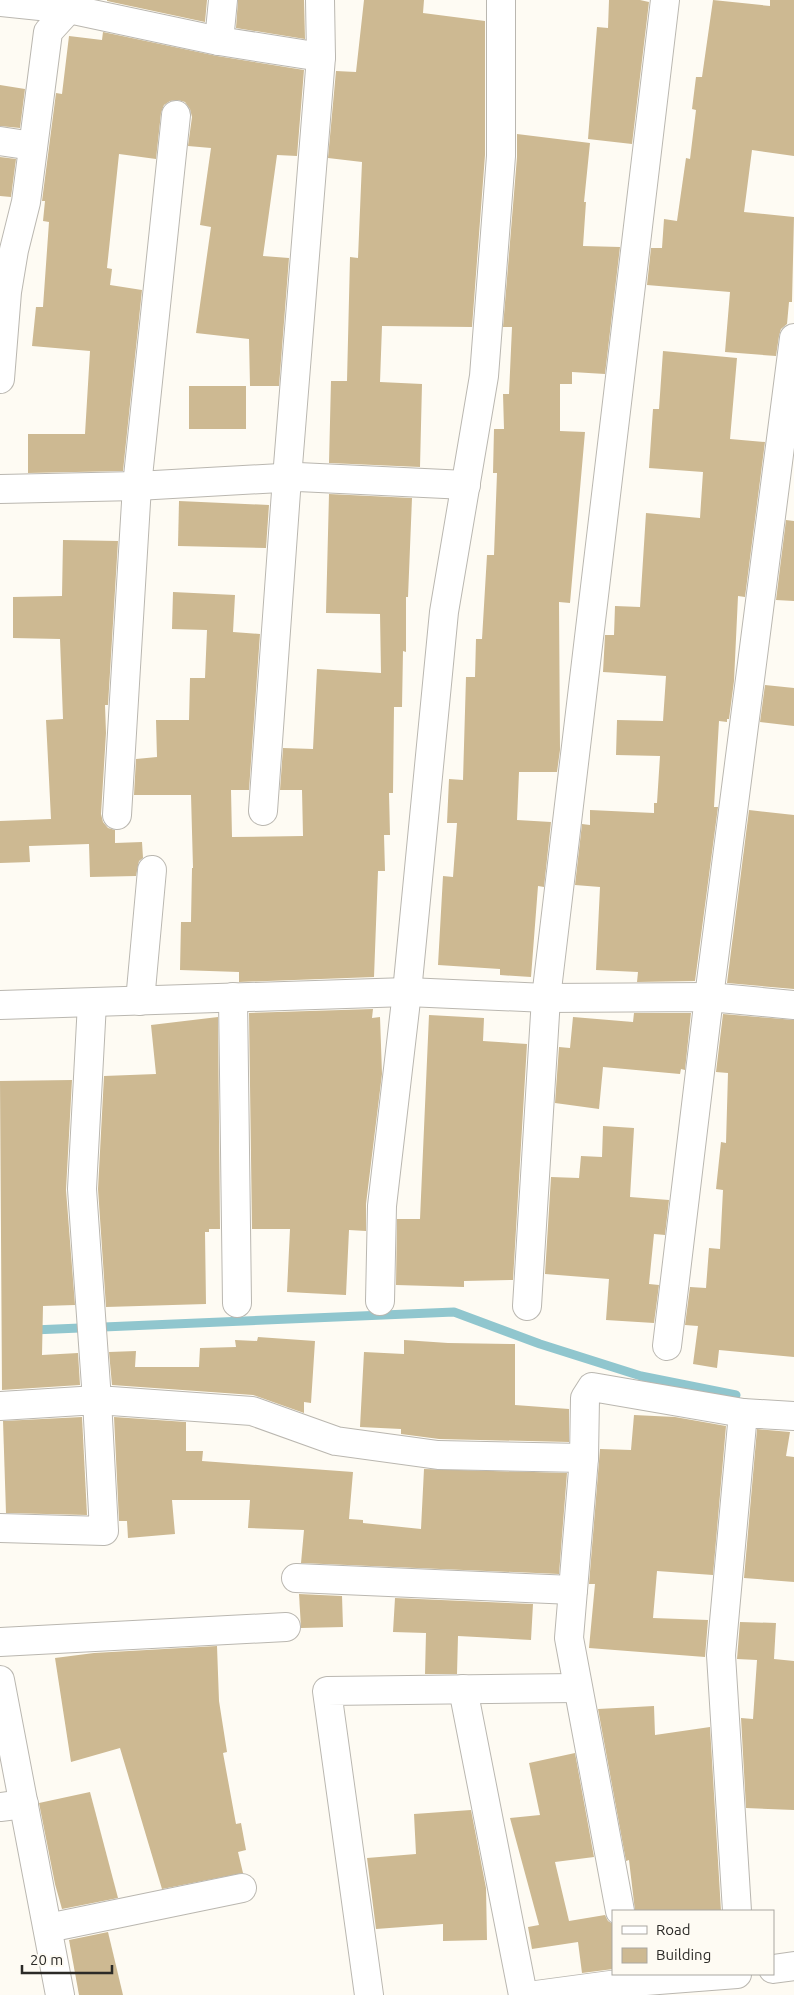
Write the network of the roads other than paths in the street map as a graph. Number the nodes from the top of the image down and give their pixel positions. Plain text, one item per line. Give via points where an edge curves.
1 (223, 0) edge
2 (320, 0) edge
3 (501, 0) edge
4 (665, 0) edge
5 (0, 2) edge
6 (69, 4) edge
7 (219, 41) junction
8 (321, 57) junction
9 (176, 115) dead end
10 (0, 141) edge
11 (33, 146) junction
12 (7, 250) edge
13 (794, 338) edge
14 (0, 379) edge
15 (287, 478) junction
16 (466, 485) junction
17 (137, 486) junction
18 (0, 489) edge
19 (263, 811) dead end
20 (117, 815) dead end
21 (152, 870) dead end
22 (407, 992) junction
23 (709, 997) junction
24 (233, 998) junction
25 (546, 998) junction
26 (140, 1001) junction
27 (92, 1003) junction
28 (794, 1004) edge
29 (0, 1006) edge
30 (380, 1301) dead end
31 (237, 1303) dead end
32 (527, 1306) dead end
33 (667, 1346) dead end
34 (97, 1400) junction
35 (0, 1406) edge
36 (743, 1413) junction
37 (794, 1416) edge
38 (584, 1458) junction
39 (0, 1528) edge
40 (296, 1578) dead end
41 (573, 1590) junction
42 (286, 1627) dead end
43 (0, 1642) edge
44 (0, 1680) edge
45 (578, 1688) junction
46 (463, 1689) junction
47 (12, 1806) edge
48 (242, 1888) dead end
49 (620, 1910) edge
50 (737, 1910) edge
51 (48, 1928) junction
52 (794, 1966) edge
53 (774, 1969) edge
54 (727, 1975) edge
55 (634, 1984) edge
56 (60, 1995) edge
57 (369, 1995) edge
58 (523, 1995) edge
59 (536, 1995) edge

1 - 7 street
2 - 8 street
3 - 16 street via 501,156 484,376
4 - 25 street
5 - 6 street
6 - 7 street
6 - 11 street via 48,32
7 - 8 street
8 - 15 street
9 - 17 street
10 - 11 street
11 - 12 street via 26,202
12 - 14 street
13 - 23 street
15 - 16 street
15 - 17 street
15 - 19 street
16 - 22 street via 444,612
17 - 18 street
17 - 20 street
21 - 26 street
22 - 24 street
22 - 25 street
22 - 30 street via 382,1206
23 - 25 street
23 - 28 street
23 - 33 street
24 - 26 street
24 - 31 street
25 - 32 street
26 - 27 street
27 - 29 street
27 - 34 street via 82,1189
34 - 35 street
34 - 38 street via 252,1411 336,1441 438,1455
34 - 39 street via 104,1531
36 - 37 street
36 - 38 street via 592,1387 585,1398
36 - 50 street via 721,1655
38 - 41 street
40 - 41 street
41 - 45 street via 569,1638
42 - 43 street
44 - 47 street
45 - 46 street
45 - 49 street
46 - 57 street via 327,1691
46 - 58 street
47 - 51 street
48 - 51 street
51 - 56 street
52 - 53 street
54 - 55 street
55 - 59 street

